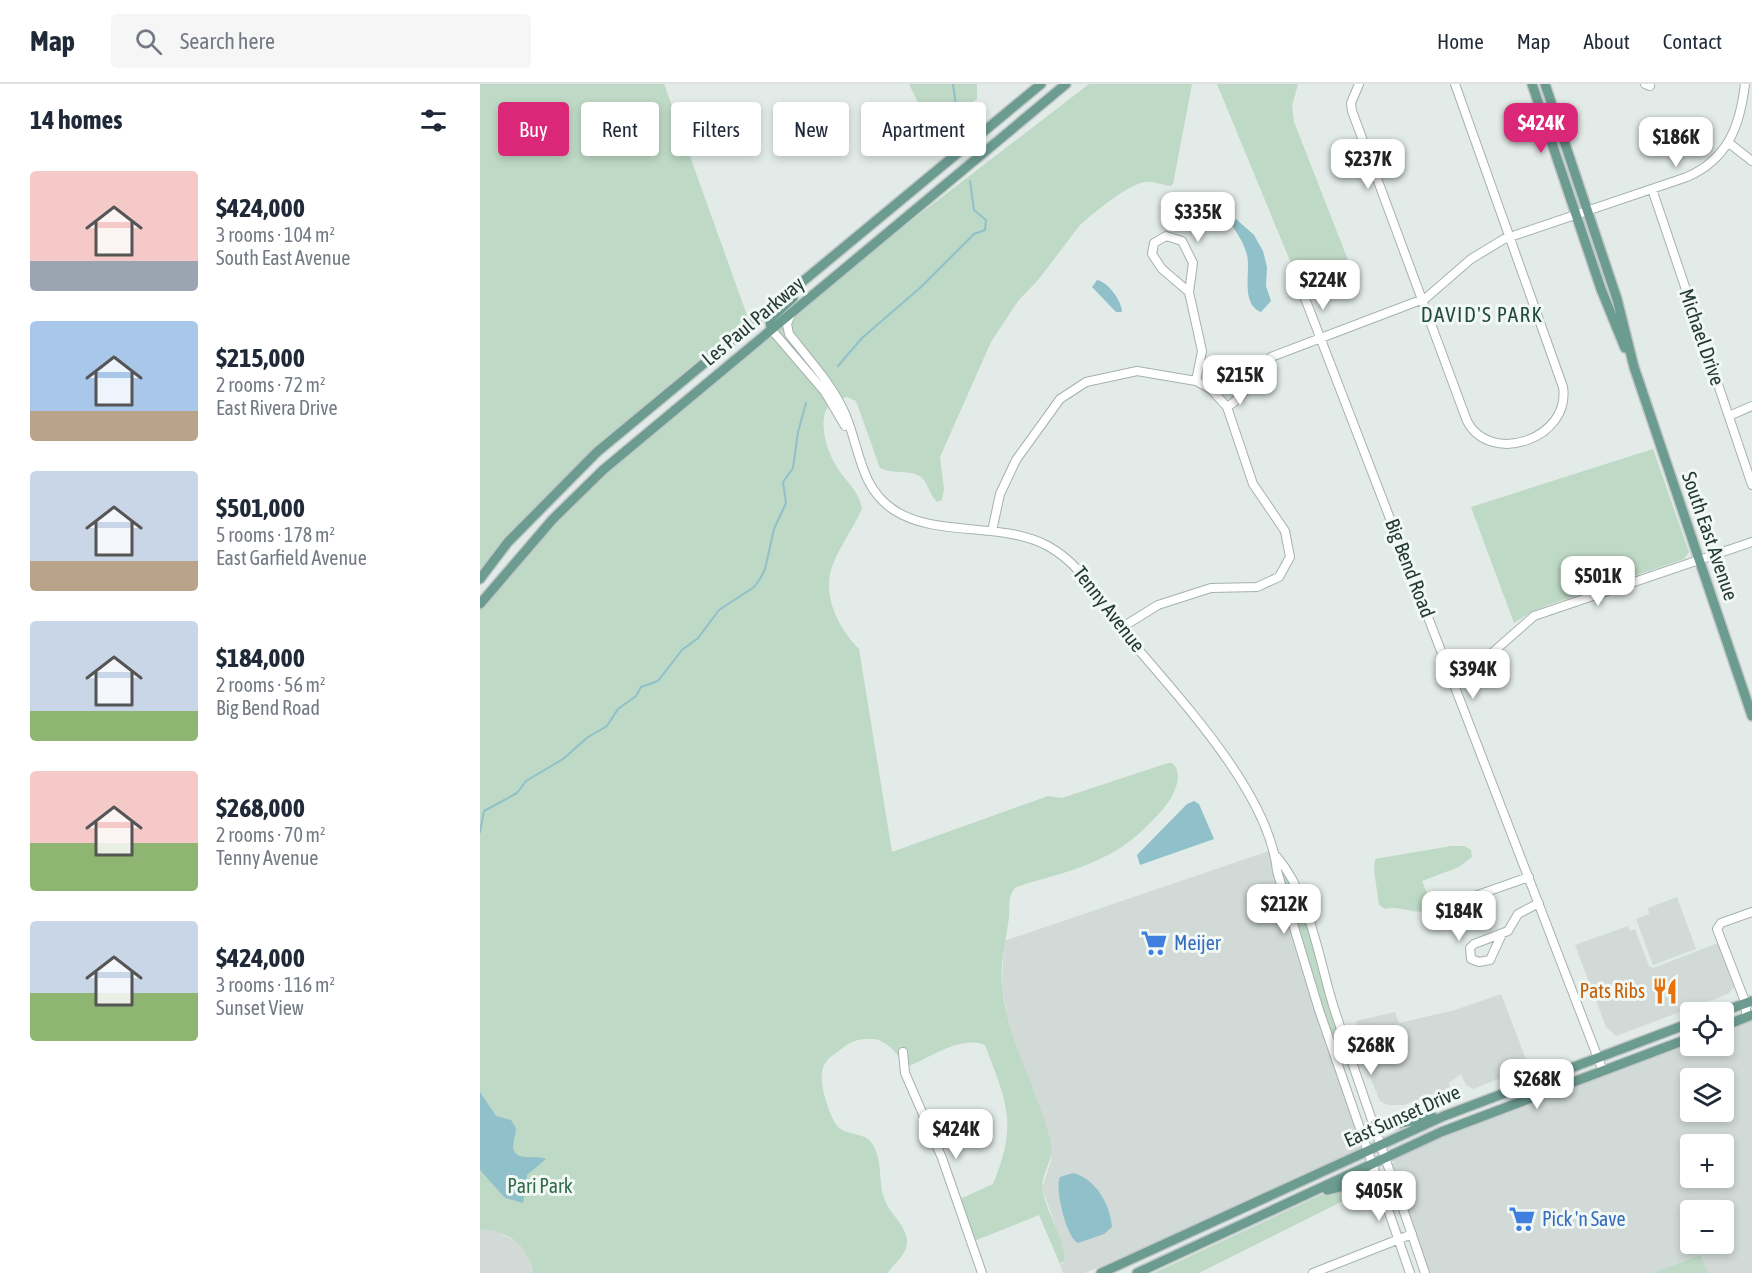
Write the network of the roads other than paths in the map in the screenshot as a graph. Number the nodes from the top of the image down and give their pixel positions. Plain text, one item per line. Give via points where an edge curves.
1 (1041, 84) edge
2 (1066, 84) edge
3 (1359, 84) edge
4 (1455, 84) edge
5 (1532, 84) edge
6 (1545, 84) edge
7 (1745, 84) edge
8 (1729, 142) junction
9 (1752, 161) edge
10 (1652, 189) junction
11 (1588, 211) junction
12 (1575, 215) junction
13 (876, 221) junction
14 (1510, 237) junction
15 (1189, 292) junction
16 (1303, 293) dead end
17 (1422, 299) junction
18 (791, 312) junction
19 (771, 329) junction
20 (1320, 338) junction
21 (1634, 367) junction
22 (1196, 381) junction
23 (1227, 406) junction
24 (1752, 406) edge
25 (1729, 416) junction
26 (852, 437) junction
27 (1752, 485) edge
28 (992, 531) junction
29 (1752, 542) edge
30 (1699, 560) junction
31 (480, 579) edge
32 (480, 604) edge
33 (1121, 628) junction
34 (1449, 672) junction
35 (1752, 716) edge
36 (1276, 855) junction
37 (1529, 877) junction
38 (1440, 903) dead end
39 (1539, 903) junction
40 (1752, 912) edge
41 (1502, 934) junction
42 (1316, 948) junction
43 (1303, 953) junction
44 (1749, 1002) edge
45 (1734, 1007) edge
46 (1749, 1016) edge
47 (1734, 1022) edge
48 (1680, 1027) edge
49 (1344, 1036) junction
50 (1330, 1041) junction
51 (1680, 1042) edge
52 (903, 1052) dead end
53 (1598, 1057) junction
54 (1603, 1071) junction
55 (1444, 1116) junction
56 (1375, 1124) junction
57 (1381, 1144) junction
58 (1368, 1150) junction
59 (1386, 1157) junction
60 (1372, 1163) junction
61 (1377, 1178) junction
62 (1313, 1192) junction
63 (1399, 1196) junction
64 (1386, 1201) junction
65 (1412, 1234) junction
66 (1398, 1240) junction
67 (1151, 1252) junction
68 (1157, 1264) junction
69 (982, 1273) edge
70 (1101, 1273) edge
71 (1137, 1273) edge
72 (1313, 1273) edge
73 (1410, 1273) edge
74 (1425, 1273) edge

1 - 13 main road, Les Paul Parkway
2 - 18 main road, Les Paul Parkway
3 - 17 street via 1352,111
4 - 14 street
5 - 12 main road, South East Avenue
6 - 11 main road, South East Avenue
7 - 8 street via 1740,118
8 - 9 street
8 - 10 street via 1717,158 1695,174
10 - 11 street
10 - 25 street, Michael Drive
11 - 12 street
11 - 21 main road, South East Avenue
12 - 14 street
12 - 21 main road, South East Avenue
13 - 19 main road via 846,253 770,319
13 - 31 main road, Les Paul Parkway via 597,452 551,496
14 - 17 street via 1478,254
14 - 17 street via 1563,387 1561,412 1545,432 1504,444 1475,433
15 - 15 street via 1193,263 1182,241 1166,236 1154,243 1152,254
15 - 22 street via 1202,351
16 - 20 street, Big Bend Road
17 - 20 street
18 - 19 main road, Les Paul Parkway
18 - 26 street, Tenny Avenue via 789,334 832,389
19 - 26 street, Tenny Avenue via 825,392
19 - 32 main road, Les Paul Parkway via 603,470 553,519
20 - 23 street via 1271,357 1260,366 1240,399
20 - 34 street, Big Bend Road
21 - 30 main road, South East Avenue
22 - 23 street via 1211,389
22 - 28 street via 1137,371 1086,382 1060,399 1016,460 1000,494
23 - 33 street via 1253,484 1285,531 1290,557 1279,577 1257,587 1211,588 1158,605
24 - 25 street
25 - 27 street, Michael Drive
26 - 28 street, Tenny Avenue via 867,483 894,510 929,523
28 - 33 street, Tenny Avenue via 1022,535 1069,559
29 - 30 street
30 - 34 street via 1534,616 1492,653
30 - 35 main road, South East Avenue
33 - 36 street, Tenny Avenue via 1231,766
34 - 37 street, Big Bend Road
36 - 42 street, Tenny Avenue via 1295,887
36 - 43 street, Tenny Avenue via 1277,871
37 - 38 street via 1449,905
37 - 39 street, Big Bend Road
39 - 41 street via 1518,914
39 - 53 street, Big Bend Road
40 - 44 street via 1721,923 1717,929
41 - 41 street via 1474,944 1470,948 1471,958 1479,962 1490,960
42 - 43 street
42 - 49 street, Tenny Avenue
43 - 50 street, Tenny Avenue
44 - 45 main road
44 - 46 street
46 - 47 main road
48 - 53 main road, East Sunset Drive
49 - 50 street
49 - 56 street, Tenny Avenue
50 - 58 street, Tenny Avenue
51 - 54 main road, East Sunset Drive
52 - 69 street via 905,1073 946,1169
53 - 54 street, Big Bend Road
53 - 55 main road, East Sunset Drive
54 - 59 main road, East Sunset Drive via 1461,1124
55 - 56 main road via 1384,1126
55 - 57 main road, East Sunset Drive
56 - 57 street, Tenny Avenue
57 - 58 main road, East Sunset Drive
57 - 59 street, Tenny Avenue
58 - 60 street, Tenny Avenue
58 - 67 main road, East Sunset Drive
59 - 60 main road, East Sunset Drive
59 - 63 street, Tenny Avenue
60 - 61 street, Tenny Avenue
60 - 62 main road, East Sunset Drive
61 - 62 main road
61 - 64 street, Tenny Avenue
62 - 68 main road, East Sunset Drive
63 - 64 street
63 - 65 street, Tenny Avenue
64 - 66 street, Tenny Avenue
65 - 66 street
65 - 74 street, Tenny Avenue
66 - 72 street
66 - 73 street, Tenny Avenue
67 - 68 street
67 - 70 main road, East Sunset Drive
68 - 71 main road, East Sunset Drive

